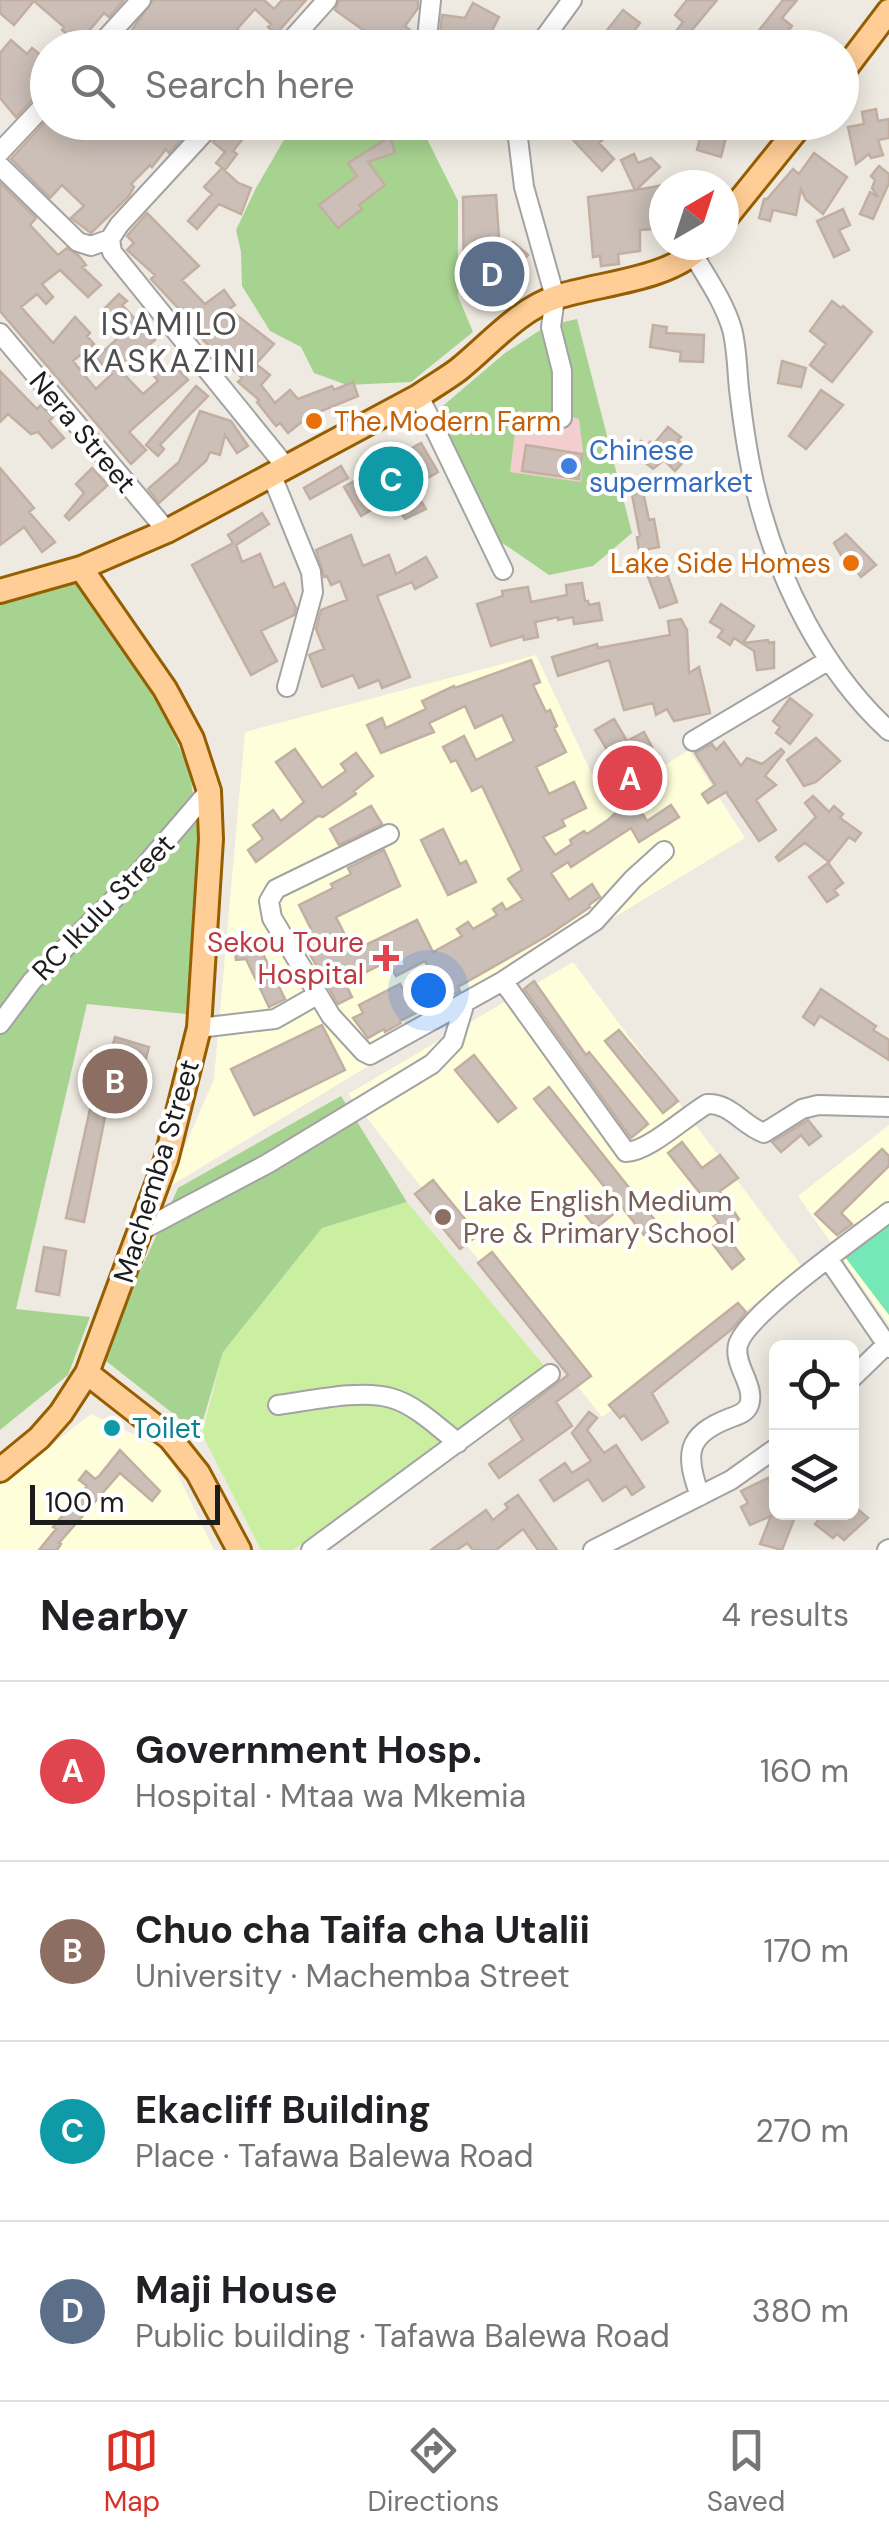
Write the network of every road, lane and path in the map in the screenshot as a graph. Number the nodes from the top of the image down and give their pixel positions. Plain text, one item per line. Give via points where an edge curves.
1 (141, 0) edge
2 (327, 0) edge
3 (431, 0) edge
4 (572, 0) edge
5 (889, 11) edge
6 (114, 30) edge
7 (300, 30) edge
8 (428, 30) edge
9 (550, 30) edge
10 (859, 51) edge
11 (30, 120) edge
12 (197, 140) edge
13 (518, 140) edge
14 (788, 140) edge
15 (0, 152) edge
16 (0, 166) edge
17 (739, 201) edge
18 (110, 239) junction
19 (673, 260) edge
20 (702, 260) edge
21 (555, 297) junction
22 (0, 333) edge
23 (420, 396) junction
24 (562, 418) dead end
25 (279, 471) junction
26 (167, 531) junction
27 (81, 568) junction
28 (503, 570) dead end
29 (0, 591) edge
30 (829, 660) junction
31 (288, 687) dead end
32 (889, 731) edge
33 (694, 741) dead end
34 (209, 791) junction
35 (389, 834) dead end
36 (664, 851) dead end
37 (503, 980) junction
38 (317, 995) junction
39 (465, 1002) junction
40 (0, 1024) edge
41 (199, 1028) junction
42 (889, 1107) edge
43 (889, 1212) edge
44 (142, 1230) junction
45 (829, 1260) junction
46 (888, 1346) edge
47 (859, 1372) edge
48 (88, 1374) junction
49 (550, 1374) dead end
50 (72, 1398) junction
51 (128, 1404) junction
52 (278, 1405) dead end
53 (458, 1443) junction
54 (769, 1453) edge
55 (0, 1470) edge
56 (700, 1496) junction
57 (335, 1533) junction
58 (238, 1550) edge
59 (311, 1550) edge
60 (349, 1550) edge
61 (593, 1550) edge

1 - 6 street
2 - 7 street
3 - 8 street
4 - 9 street
5 - 10 main road
11 - 15 street
12 - 18 street
13 - 21 street
14 - 17 main road
16 - 18 street via 78,242 91,246
18 - 25 street via 120,264
19 - 21 main road
20 - 30 street via 732,330 757,494 776,556
21 - 23 main road via 526,312
21 - 24 street via 551,327 562,371
22 - 26 street, Nera Street
23 - 25 main road
23 - 28 street
25 - 26 main road
25 - 31 street via 313,592
26 - 27 main road
27 - 29 main road
27 - 34 main road, Machemba Street via 165,690 192,739
30 - 32 street
30 - 33 street
34 - 40 street, RC Ikulu Street
34 - 41 main road, Machemba Street
35 - 38 street via 276,890 268,901
36 - 37 street via 596,921
37 - 39 street
37 - 42 street via 626,1152 707,1104 727,1107 764,1133 818,1104
38 - 39 street via 370,1054
38 - 41 street via 275,1019
39 - 44 street via 453,1042 432,1064
41 - 44 main road, Machemba Street
43 - 45 street
44 - 48 main road, Machemba Street
45 - 46 street
45 - 56 street via 740,1339 736,1353 748,1406 693,1445 689,1464
46 - 47 street
48 - 50 main road, Machemba Street
48 - 51 main road
49 - 53 street
50 - 51 main road via 101,1396
50 - 55 main road, Machemba Street
51 - 58 main road via 170,1438 198,1473
52 - 53 street via 391,1398
53 - 57 street
54 - 56 street
56 - 61 street
57 - 59 street
57 - 60 street

